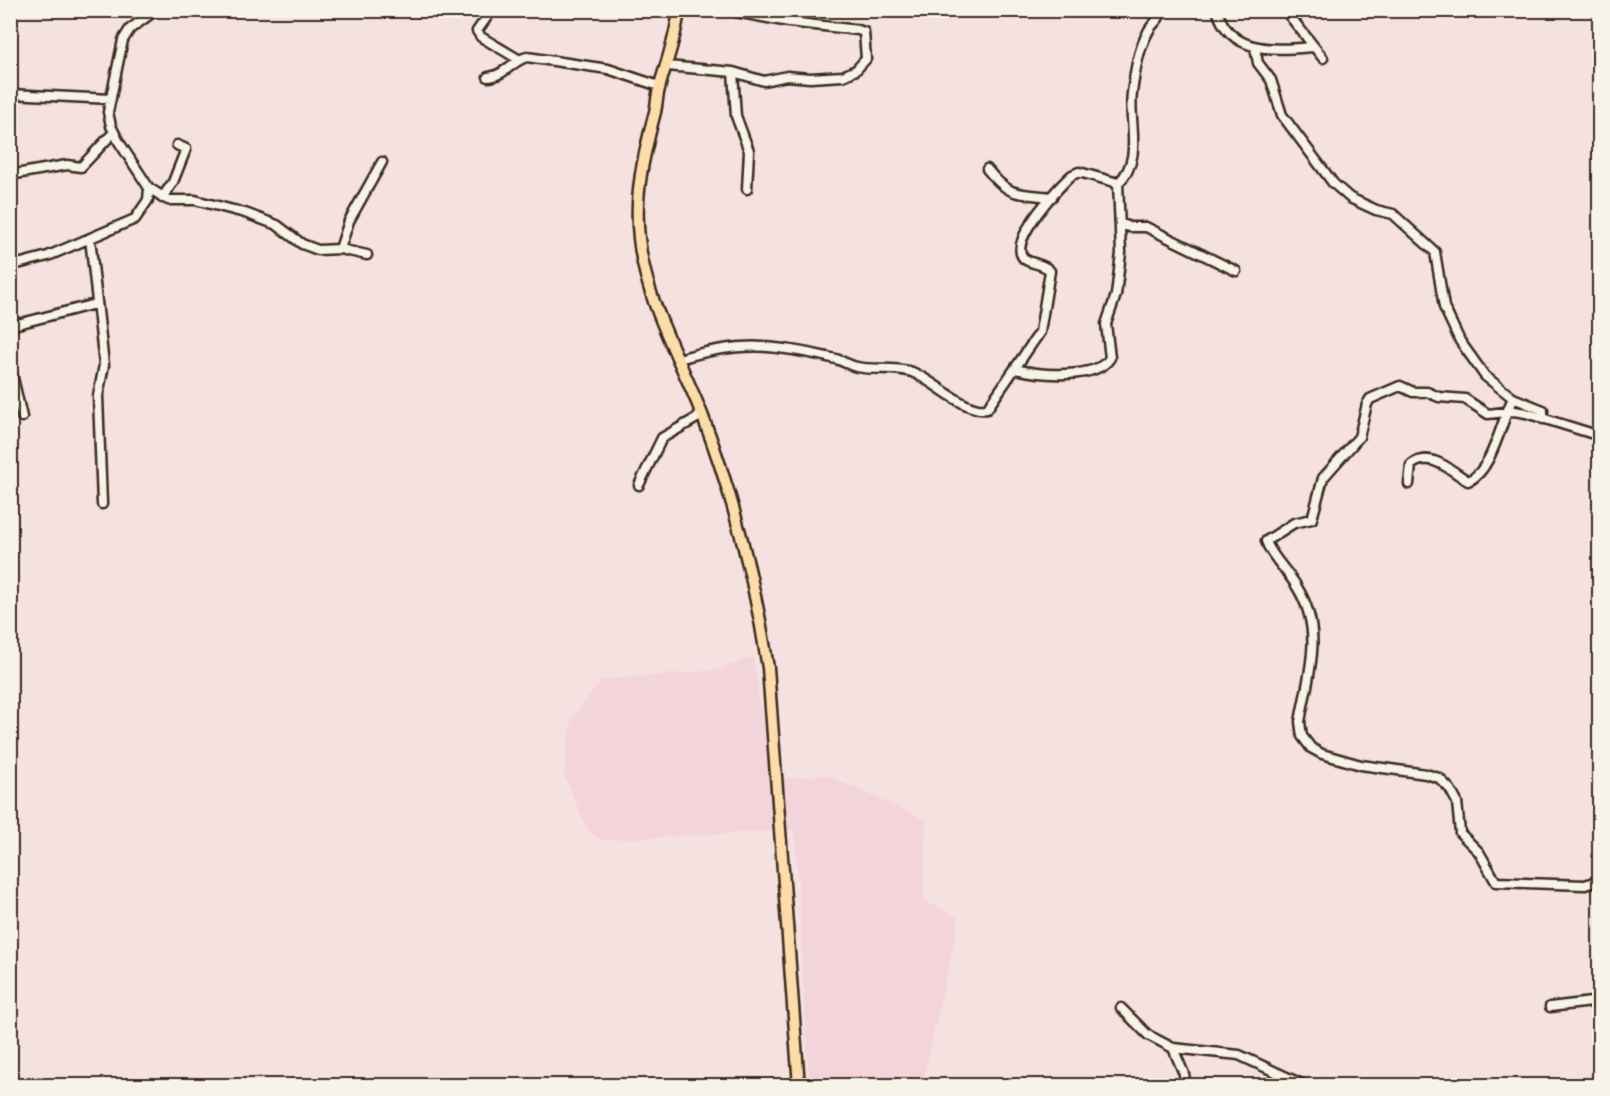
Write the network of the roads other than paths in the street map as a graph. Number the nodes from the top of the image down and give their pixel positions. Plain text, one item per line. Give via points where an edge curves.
1 (156, 10) edge
2 (492, 10) edge
3 (679, 10) edge
4 (1161, 10) edge
5 (1217, 10) edge
6 (1285, 10) edge
7 (736, 12) edge
8 (1313, 47) junction
9 (1254, 48) junction
10 (1323, 58) dead end
11 (518, 59) junction
12 (667, 66) junction
13 (733, 72) junction
14 (488, 77) dead end
15 (659, 86) junction
16 (10, 94) edge
17 (111, 99) junction
18 (114, 132) junction
19 (177, 145) dead end
20 (382, 162) dead end
21 (987, 170) dead end
22 (10, 175) edge
23 (1118, 183) junction
24 (149, 188) junction
25 (747, 189) dead end
26 (1052, 197) junction
27 (162, 198) junction
28 (1120, 223) junction
29 (90, 238) junction
30 (340, 249) junction
31 (367, 255) dead end
32 (10, 266) edge
33 (1236, 271) dead end
34 (95, 304) junction
35 (10, 326) edge
36 (678, 359) junction
37 (10, 365) edge
38 (1016, 369) junction
39 (1513, 398) junction
40 (1506, 412) junction
41 (702, 415) junction
42 (22, 417) dead end
43 (1543, 419) junction
44 (1599, 436) edge
45 (1409, 484) dead end
46 (639, 485) dead end
47 (102, 504) dead end
48 (1599, 880) edge
49 (1599, 1001) edge
50 (1550, 1007) dead end
51 (1121, 1008) dead end
52 (1173, 1048) junction
53 (799, 1086) edge
54 (1186, 1086) edge
55 (1306, 1086) edge

1 - 17 street via 126,34
2 - 11 street via 477,31
3 - 12 main road
4 - 23 street via 1142,44 1136,66 1131,101 1132,157
5 - 9 street via 1226,31
6 - 8 street
7 - 13 street via 864,32 866,59 856,70 843,75 787,76 764,81
8 - 9 street
8 - 10 street
9 - 39 street via 1258,63 1271,80 1282,115 1328,177 1350,198 1393,214 1435,252 1444,307 1452,324 1485,376
11 - 14 street via 496,77
11 - 15 street via 608,69
12 - 13 street
12 - 15 main road
13 - 25 street via 736,116 749,151
15 - 36 main road via 639,177 639,239 647,280
16 - 17 street
17 - 18 street via 109,119
18 - 22 street via 81,167 67,165
18 - 24 street
19 - 27 street via 186,149
20 - 30 street via 349,221
21 - 26 street via 1011,193
23 - 26 street via 1079,172
23 - 28 street
24 - 27 street
24 - 29 street via 148,200 135,219
26 - 38 street via 1027,228 1021,251 1026,260 1050,271 1040,332
27 - 30 street via 195,200 235,210 277,225 302,244 318,250
28 - 33 street via 1146,227
28 - 38 street via 1116,295 1106,324 1111,350 1106,365 1090,372 1049,374
29 - 32 street via 48,256
29 - 34 street
30 - 31 street
34 - 35 street
34 - 47 street via 104,365 98,396
36 - 38 street via 719,348 756,345 858,367 898,368 934,382 978,411 987,409
36 - 41 main road
37 - 42 street
39 - 40 street
39 - 43 street via 1543,410
40 - 43 street
40 - 45 street via 1486,466 1477,478 1468,481 1428,457 1411,465
40 - 48 street via 1488,414 1465,399 1413,392 1400,386 1370,399 1359,437 1323,478 1312,519 1294,523 1266,541 1299,589 1310,618 1314,640 1300,722 1302,736 1322,754 1439,778 1457,802 1460,832 1479,852 1496,882 1585,885
41 - 46 street via 662,438
41 - 53 main road via 731,494 748,557 768,668
43 - 44 street
49 - 50 street
51 - 52 street via 1148,1035
52 - 54 street
52 - 55 street via 1239,1055

